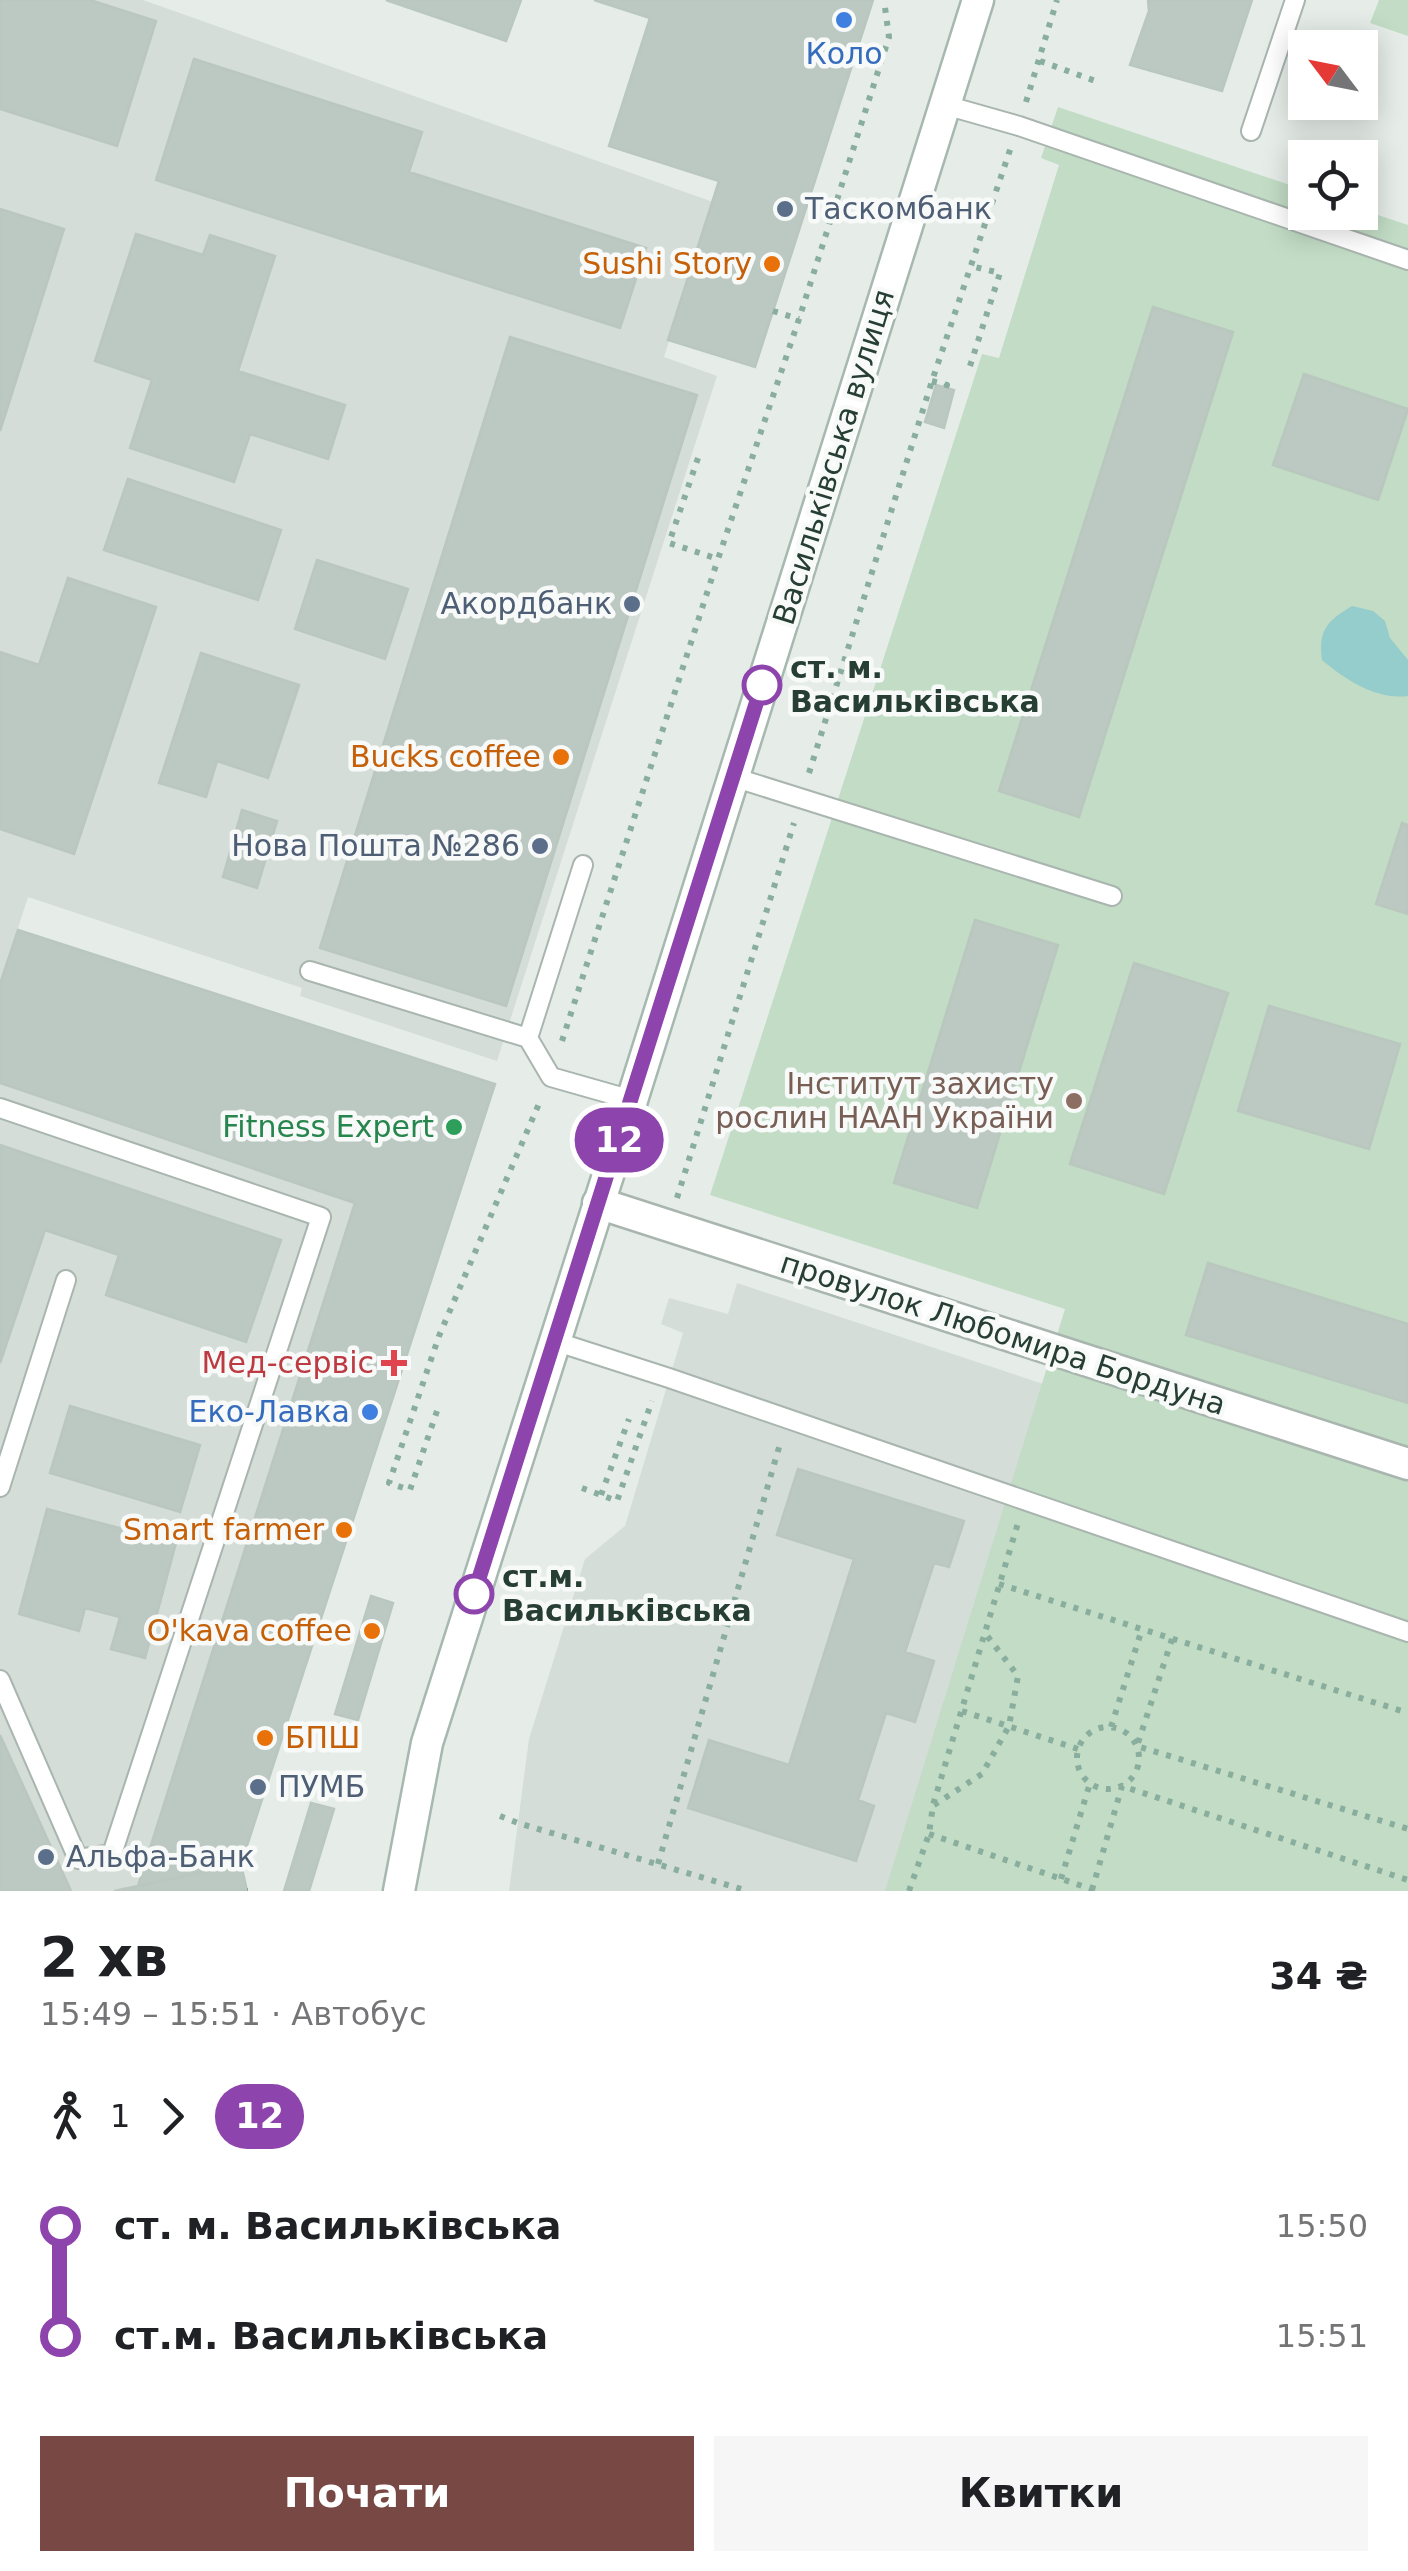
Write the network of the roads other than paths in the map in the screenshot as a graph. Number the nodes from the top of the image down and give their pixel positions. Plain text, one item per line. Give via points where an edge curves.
1 (978, 0) edge
2 (1295, 0) edge
3 (945, 105) junction
4 (1251, 131) dead end
5 (1408, 260) edge
6 (732, 777) junction
7 (583, 865) dead end
8 (1112, 896) dead end
9 (310, 971) dead end
10 (528, 1038) junction
11 (632, 1100) junction
12 (0, 1108) edge
13 (598, 1203) junction
14 (66, 1280) dead end
15 (554, 1340) junction
16 (1408, 1464) edge
17 (0, 1487) edge
18 (1408, 1632) edge
19 (0, 1680) edge
20 (400, 1891) edge

1 - 3 main road, Васильківська вулиця
2 - 4 lane
3 - 5 lane
3 - 6 main road, Васильківська вулиця
6 - 8 lane
6 - 11 main road, Васильківська вулиця
7 - 10 lane
9 - 10 lane
10 - 11 lane via 551,1076
11 - 13 main road, Васильківська вулиця
12 - 19 lane via 321,1217 112,1854 78,1858
13 - 15 main road, Васильківська вулиця
13 - 16 main road, провулок Любомира Бордуна
14 - 17 lane
15 - 18 lane
15 - 20 main road, Васильківська вулиця via 426,1742

